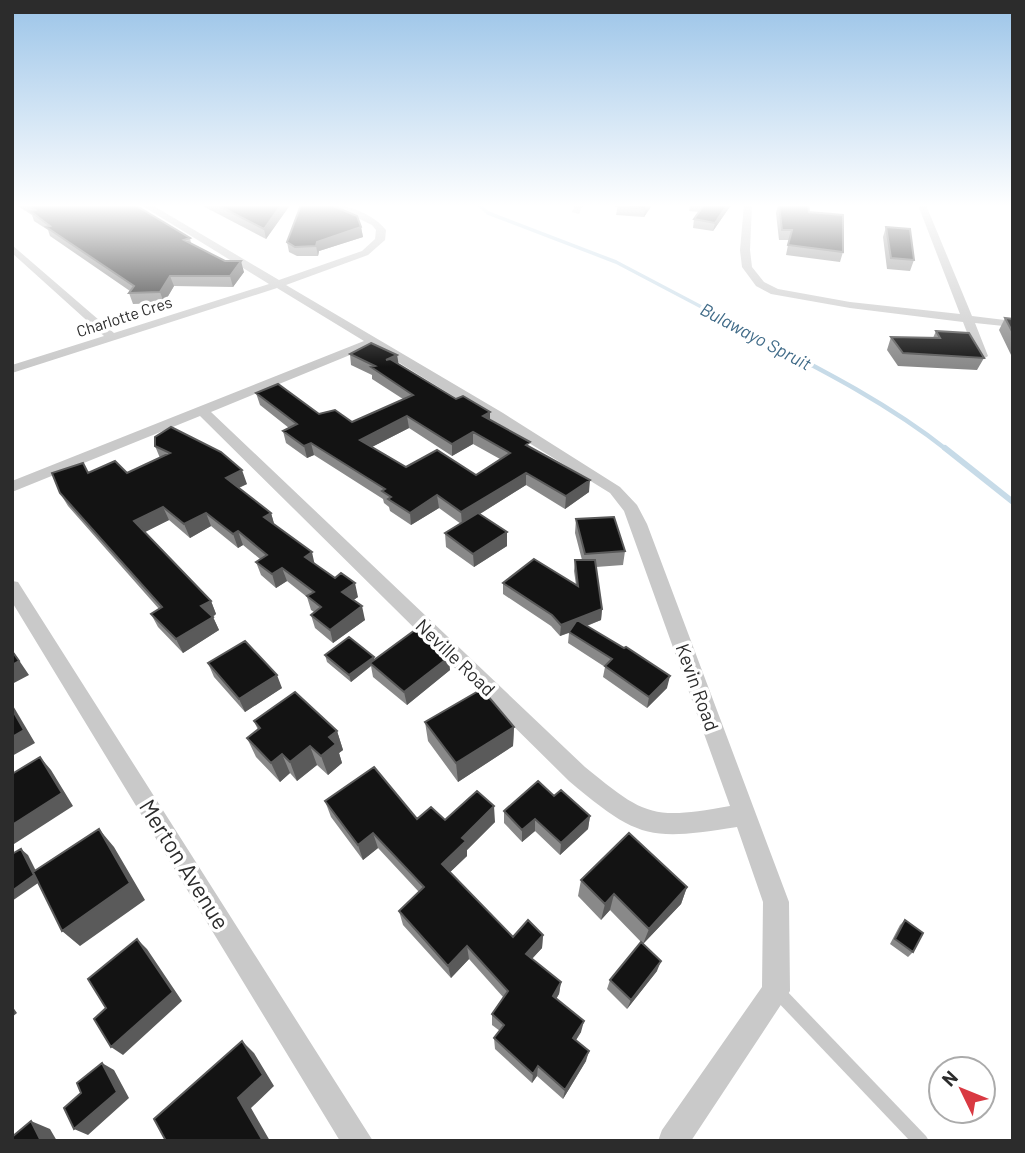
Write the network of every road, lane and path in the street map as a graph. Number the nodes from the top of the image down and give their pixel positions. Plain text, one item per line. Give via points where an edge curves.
1 (24, 259) edge
2 (233, 259) edge
3 (349, 259) edge
4 (746, 259) edge
5 (942, 259) edge
6 (276, 285) junction
7 (965, 319) junction
8 (1013, 324) edge
9 (111, 337) junction
10 (373, 342) junction
11 (982, 356) edge
12 (12, 369) edge
13 (204, 412) junction
14 (12, 487) edge
15 (12, 587) edge
16 (745, 815) junction
17 (776, 991) junction
18 (358, 1141) edge
19 (673, 1141) edge
20 (921, 1141) edge

1 - 9 street
2 - 6 street, Kevin Road
3 - 6 street, Charlotte Cres
4 - 7 street via 760,284 775,292
5 - 7 street
6 - 9 street, Charlotte Cres
6 - 10 street, Kevin Road
7 - 8 street
7 - 11 street
9 - 12 street, Charlotte Cres
10 - 13 street
10 - 16 street, Kevin Road via 615,491 631,509
13 - 14 street
13 - 16 street, Neville Road via 577,774 618,807 647,822 673,825
15 - 18 street, Merton Avenue
16 - 17 street, Kevin Road via 776,902
17 - 19 street
17 - 20 lane

